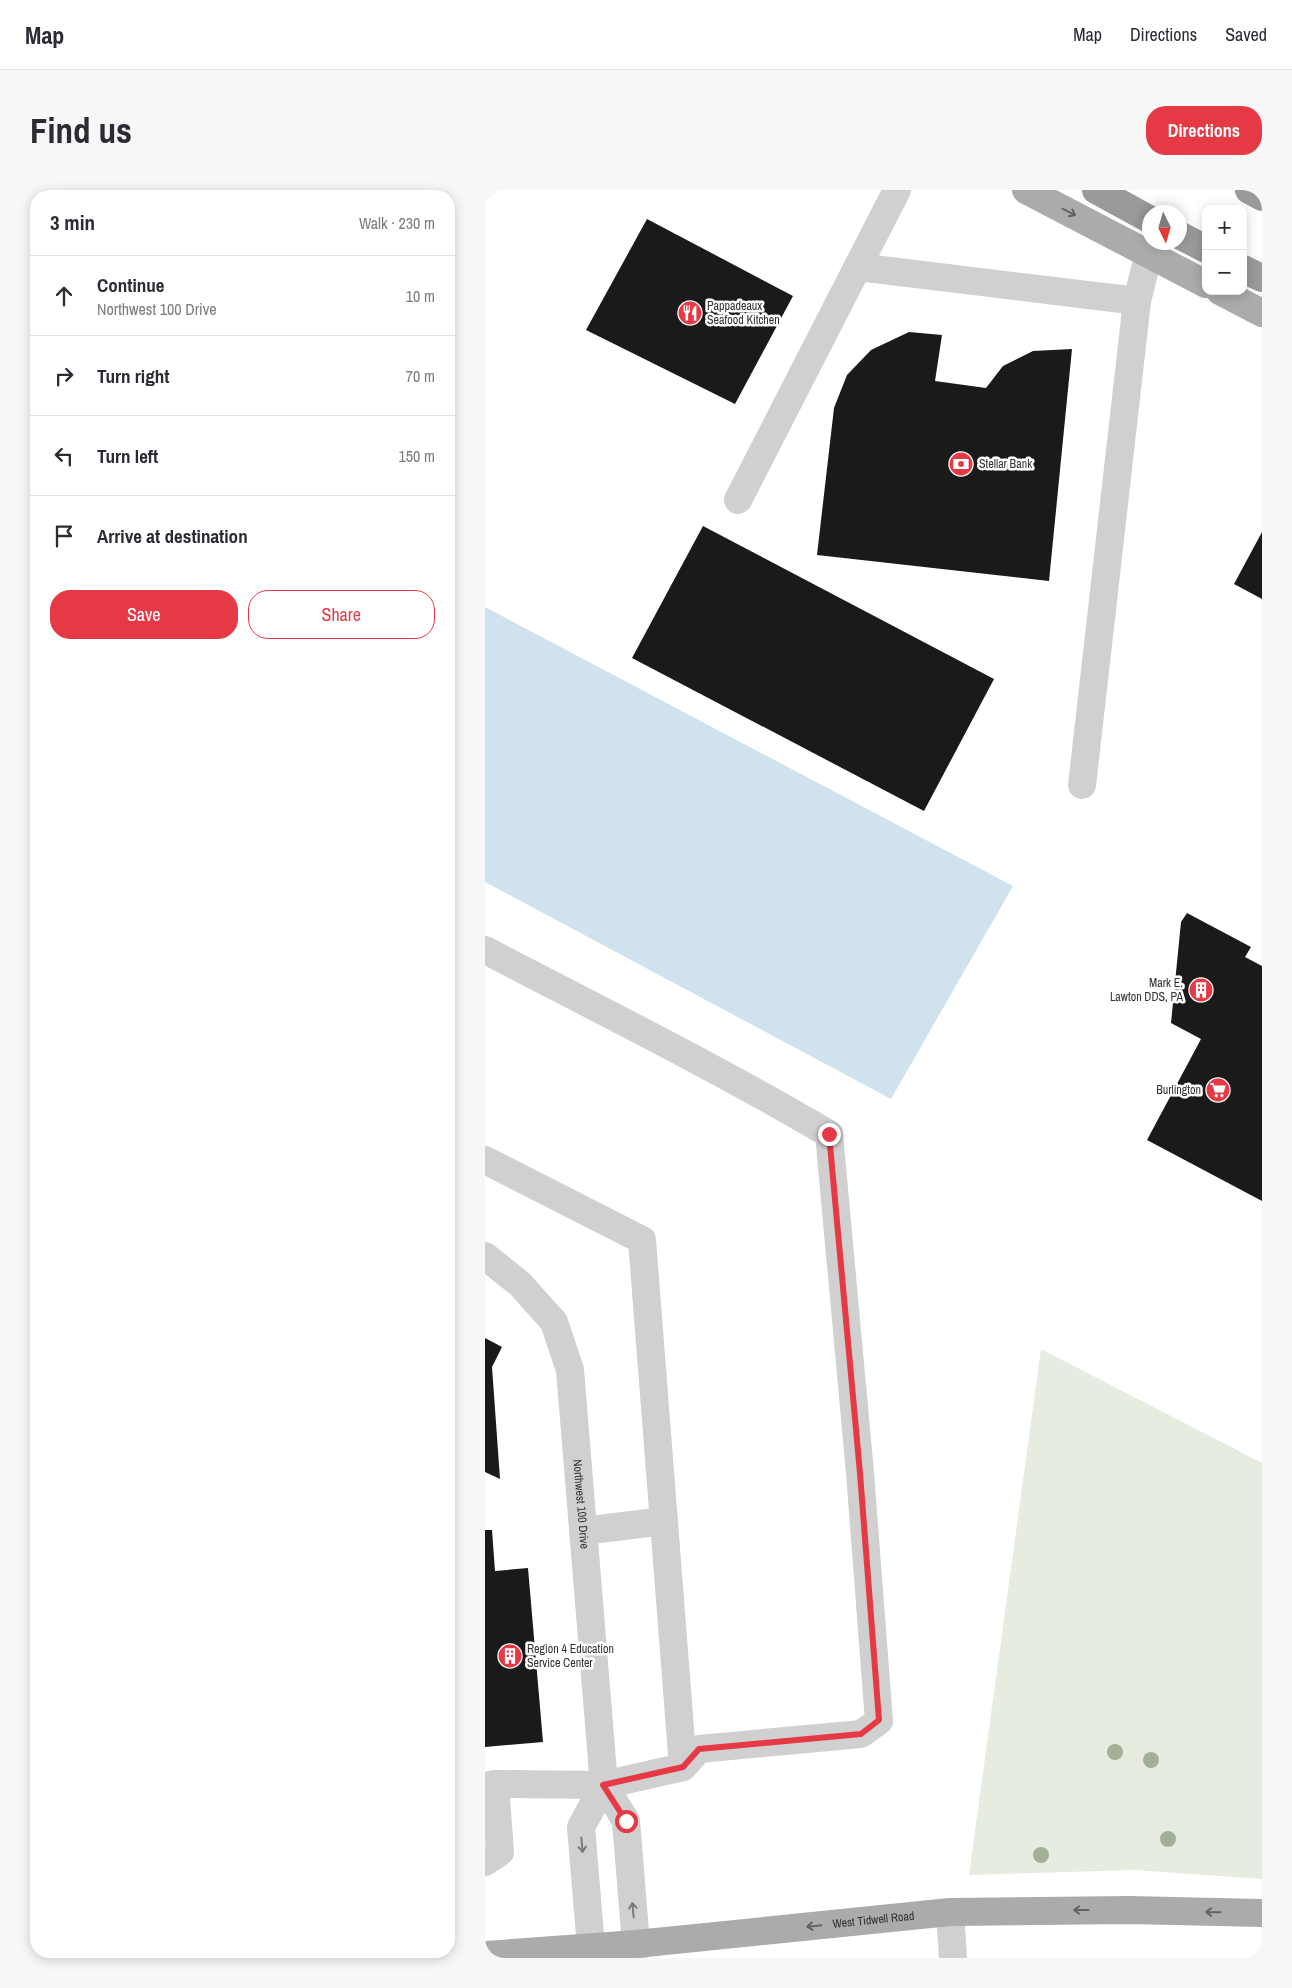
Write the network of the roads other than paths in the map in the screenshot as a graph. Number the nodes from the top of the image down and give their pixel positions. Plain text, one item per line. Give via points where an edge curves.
1 (897, 190) edge
2 (1026, 190) edge
3 (1095, 190) edge
4 (1249, 190) edge
5 (1262, 197) edge
6 (1142, 215) edge
7 (1187, 239) edge
8 (1202, 247) edge
9 (1149, 253) junction
10 (859, 267) junction
11 (1247, 271) edge
12 (1262, 278) edge
13 (1202, 282) edge
14 (1228, 295) edge
15 (1137, 301) junction
16 (1262, 313) edge
17 (738, 500) dead end
18 (1082, 785) dead end
19 (485, 950) edge
20 (485, 1160) edge
21 (485, 1256) edge
22 (664, 1521) junction
23 (583, 1531) junction
24 (683, 1767) junction
25 (490, 1785) edge
26 (603, 1785) junction
27 (485, 1862) edge
28 (950, 1912) junction
29 (1262, 1913) edge
30 (635, 1951) edge
31 (594, 1953) edge
32 (485, 1955) edge
33 (953, 1958) edge

1 - 10 street
2 -> 9 main road
3 - 6 highway
4 - 5 highway
7 - 8 highway
9 - 13 main road
9 - 15 street
10 - 15 street
10 - 17 street
11 - 12 highway
14 - 16 main road
15 - 18 street
19 - 24 street via 670,1046 829,1134 879,1720 861,1734 699,1749
20 - 22 street via 641,1240
21 - 23 street, Northwest 100 Drive via 520,1284 553,1322 569,1370
22 - 23 street
22 - 24 street
23 - 26 street, Northwest 100 Drive
24 - 26 street
25 - 26 street
25 - 27 street via 500,1852
30 -> 26 street, Northwest 100 Drive via 626,1821
26 -> 31 street via 581,1827
29 -> 28 main road, West Tidwell Road via 1129,1910
28 -> 30 main road, West Tidwell Road
28 - 33 street
30 - 31 main road, West Tidwell Road
31 - 32 main road, West Tidwell Road

